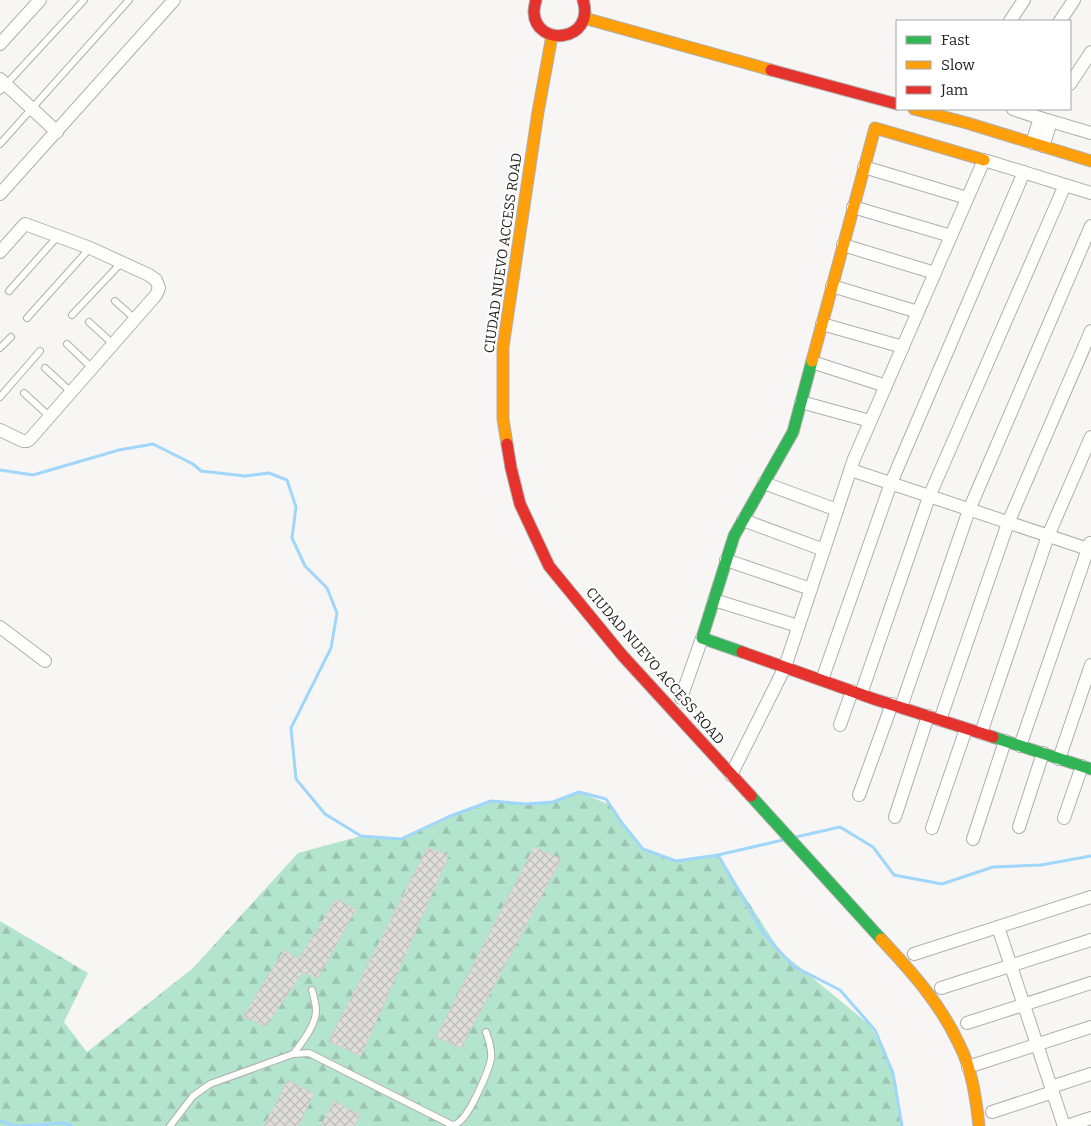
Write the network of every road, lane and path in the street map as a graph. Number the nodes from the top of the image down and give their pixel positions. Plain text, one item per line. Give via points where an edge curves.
1 (40, 0) edge
2 (84, 0) edge
3 (129, 0) edge
4 (174, 0) edge
5 (536, 0) edge
6 (583, 0) edge
7 (1024, 0) edge
8 (1074, 0) edge
9 (584, 18) junction
10 (1011, 20) edge
11 (1061, 20) edge
12 (552, 36) junction
13 (0, 44) edge
14 (1091, 52) edge
15 (1071, 82) edge
16 (2, 85) edge
17 (896, 104) edge
18 (32, 109) junction
19 (917, 110) edge
20 (1017, 110) edge
21 (1048, 117) edge
22 (57, 132) junction
23 (1091, 133) edge
24 (0, 144) edge
25 (1038, 145) junction
26 (984, 160) junction
27 (1091, 161) edge
28 (864, 167) junction
29 (1024, 172) junction
30 (1066, 185) junction
31 (1091, 193) edge
32 (0, 194) edge
33 (968, 198) junction
34 (854, 207) junction
35 (1091, 226) edge
36 (58, 236) junction
37 (951, 236) junction
38 (843, 245) junction
39 (90, 248) junction
40 (0, 252) edge
41 (122, 262) junction
42 (935, 273) junction
43 (832, 286) junction
44 (9, 291) dead end
45 (115, 301) dead end
46 (918, 312) junction
47 (72, 315) dead end
48 (27, 318) dead end
49 (135, 319) junction
50 (89, 322) dead end
51 (822, 324) junction
52 (1091, 331) edge
53 (11, 336) dead end
54 (67, 344) dead end
55 (113, 344) junction
56 (903, 347) junction
57 (0, 348) edge
58 (40, 351) dead end
59 (812, 362) junction
60 (45, 368) dead end
61 (92, 368) junction
62 (886, 386) junction
63 (71, 392) junction
64 (24, 393) dead end
65 (0, 397) edge
66 (801, 402) junction
67 (49, 416) junction
68 (870, 422) junction
69 (0, 430) edge
70 (1091, 437) edge
71 (851, 470) junction
72 (764, 482) junction
73 (891, 483) junction
74 (929, 497) junction
75 (837, 510) junction
76 (969, 510) junction
77 (742, 520) junction
78 (1008, 523) junction
79 (1048, 536) junction
80 (1090, 547) edge
81 (824, 550) junction
82 (726, 560) junction
83 (811, 589) junction
84 (714, 600) junction
85 (798, 626) junction
86 (0, 627) edge
87 (702, 638) junction
88 (45, 661) dead end
89 (1091, 665) edge
90 (785, 667) junction
91 (822, 680) junction
92 (857, 692) junction
93 (681, 698) dead end
94 (896, 706) junction
95 (928, 716) junction
96 (940, 720) junction
97 (840, 724) dead end
98 (966, 729) junction
99 (981, 733) junction
100 (1005, 741) junction
101 (1020, 746) junction
102 (1043, 753) junction
103 (1060, 759) junction
104 (1086, 768) edge
105 (731, 775) junction
106 (859, 795) dead end
107 (895, 817) dead end
108 (1064, 818) dead end
109 (1019, 827) dead end
110 (932, 828) dead end
111 (973, 839) dead end
112 (1091, 897) edge
113 (998, 927) junction
114 (1091, 940) edge
115 (914, 954) dead end
116 (1011, 966) junction
117 (1091, 983) edge
118 (941, 988) dead end
119 (312, 990) dead end
120 (1024, 1005) junction
121 (966, 1022) dead end
122 (1091, 1027) edge
123 (486, 1032) dead end
124 (1037, 1045) junction
125 (293, 1054) junction
126 (968, 1067) junction
127 (1091, 1074) edge
128 (1052, 1090) junction
129 (992, 1112) dead end
130 (1091, 1118) edge
131 (170, 1126) edge
132 (979, 1126) edge
133 (1065, 1126) edge

1 - 13 street
2 - 16 lane
3 - 18 lane
4 - 22 street
5 - 12 street via 535,20
6 - 9 street
7 - 10 street
8 - 11 street
9 - 12 street via 580,27 570,34
9 - 17 street
12 - 105 street, CIUDAD NUEVO ACCESS ROAD via 503,347 503,419 511,468 520,504 549,566 622,656
14 - 15 street
16 - 18 street
18 - 22 street
18 - 24 lane
19 - 25 street
20 - 21 street
21 - 23 street
21 - 25 street
22 - 32 street
25 - 27 street
26 - 28 street via 875,128
26 - 29 street
26 - 33 street
28 - 33 street
28 - 34 street
29 - 30 street
29 - 73 street
30 - 31 street
30 - 74 street
33 - 37 street
34 - 37 street
34 - 38 street
35 - 76 street
36 - 39 street
36 - 40 street via 25,224
36 - 44 lane
37 - 42 street
38 - 42 street
38 - 43 street
39 - 41 street
39 - 48 lane
41 - 47 lane
41 - 49 street via 158,283 156,295
42 - 46 street
43 - 46 street
43 - 51 street
45 - 49 lane
46 - 56 street
49 - 55 street
50 - 55 lane
51 - 56 street
51 - 59 street
52 - 78 street
53 - 57 lane
54 - 61 lane
55 - 61 street
56 - 62 street
58 - 65 lane
59 - 62 street
59 - 66 street
60 - 63 lane
61 - 63 street
62 - 68 street
63 - 67 street
64 - 67 lane
66 - 68 street
66 - 72 street via 793,432
67 - 69 street via 27,441
68 - 71 street
70 - 79 street
71 - 73 street
71 - 75 street
72 - 75 street
72 - 77 street
73 - 74 street
73 - 91 street
74 - 76 street
74 - 92 street
75 - 81 street
76 - 78 street
76 - 94 street
77 - 81 street
77 - 82 street
78 - 79 street
78 - 96 street
79 - 80 street
79 - 99 street
80 - 101 street
81 - 83 street
82 - 83 street
82 - 84 street
83 - 85 street
84 - 85 street
84 - 87 street
85 - 90 street
86 - 88 street
87 - 90 street
87 - 93 street
89 - 103 street
90 - 91 street
90 - 105 street
91 - 92 street
92 - 94 street
92 - 97 street
94 - 95 street
94 - 106 street
95 - 96 street
95 - 107 street
96 - 98 street
98 - 99 street
98 - 110 street
99 - 100 street
100 - 101 street
100 - 111 street
101 - 102 street
102 - 103 street
102 - 109 street
103 - 104 street
104 - 108 street
105 - 126 street, CIUDAD NUEVO ACCESS ROAD via 916,977 940,1009
112 - 113 street
113 - 115 street
113 - 116 street
114 - 116 street
116 - 118 street
116 - 120 street
117 - 120 street
119 - 125 lane via 317,1012 312,1026
120 - 121 street
120 - 124 street
122 - 124 street
123 - 125 lane via 491,1057 486,1074 465,1116 452,1125 309,1054
124 - 126 street
124 - 128 street
125 - 131 lane via 210,1084 193,1096
126 - 132 street
127 - 128 street
128 - 129 street
128 - 133 street
130 - 133 street

